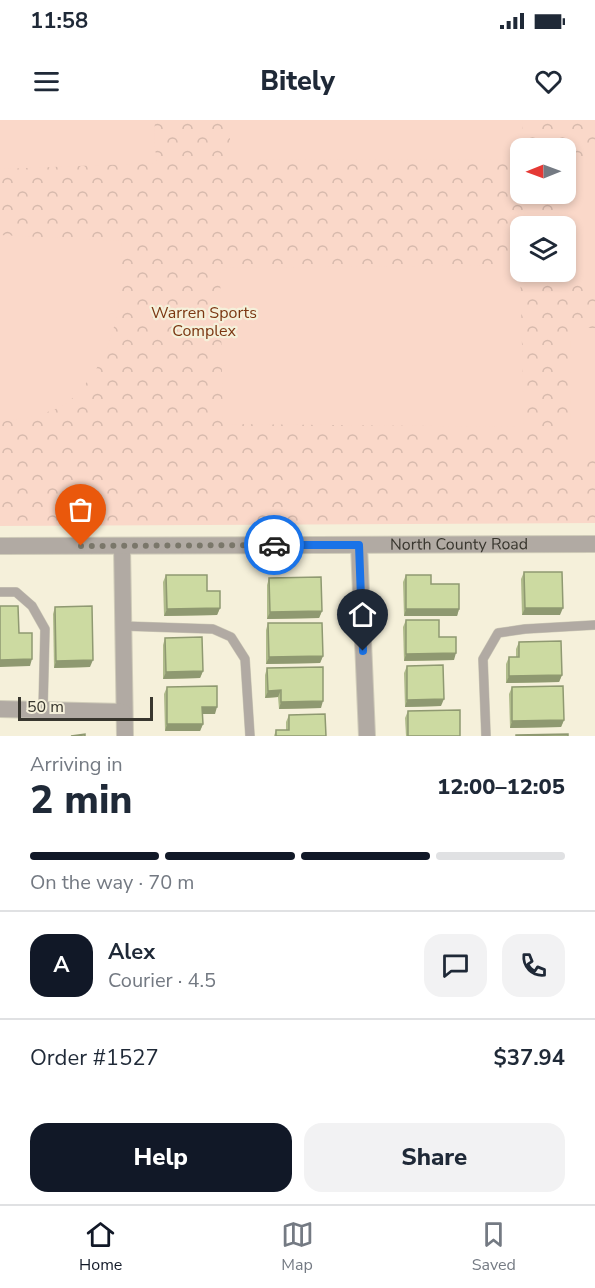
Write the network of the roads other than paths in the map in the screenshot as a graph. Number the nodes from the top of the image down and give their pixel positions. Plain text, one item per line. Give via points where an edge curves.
1 (595, 544) edge
2 (359, 545) junction
3 (0, 546) edge
4 (122, 546) junction
5 (0, 592) edge
6 (595, 625) edge
7 (123, 626) junction
8 (0, 709) edge
9 (43, 709) junction
10 (123, 712) junction
11 (125, 736) edge
12 (250, 736) edge
13 (367, 736) edge
14 (486, 736) edge

1 - 2 street, North County Road
2 - 4 street, North County Road
2 - 13 street
3 - 4 street, North County Road
4 - 7 street
5 - 9 lane via 16,592 32,606 45,629
6 - 14 lane via 498,633 483,659
7 - 10 street
7 - 12 lane via 213,629 231,637 245,659
8 - 9 street
9 - 10 street
10 - 11 street

